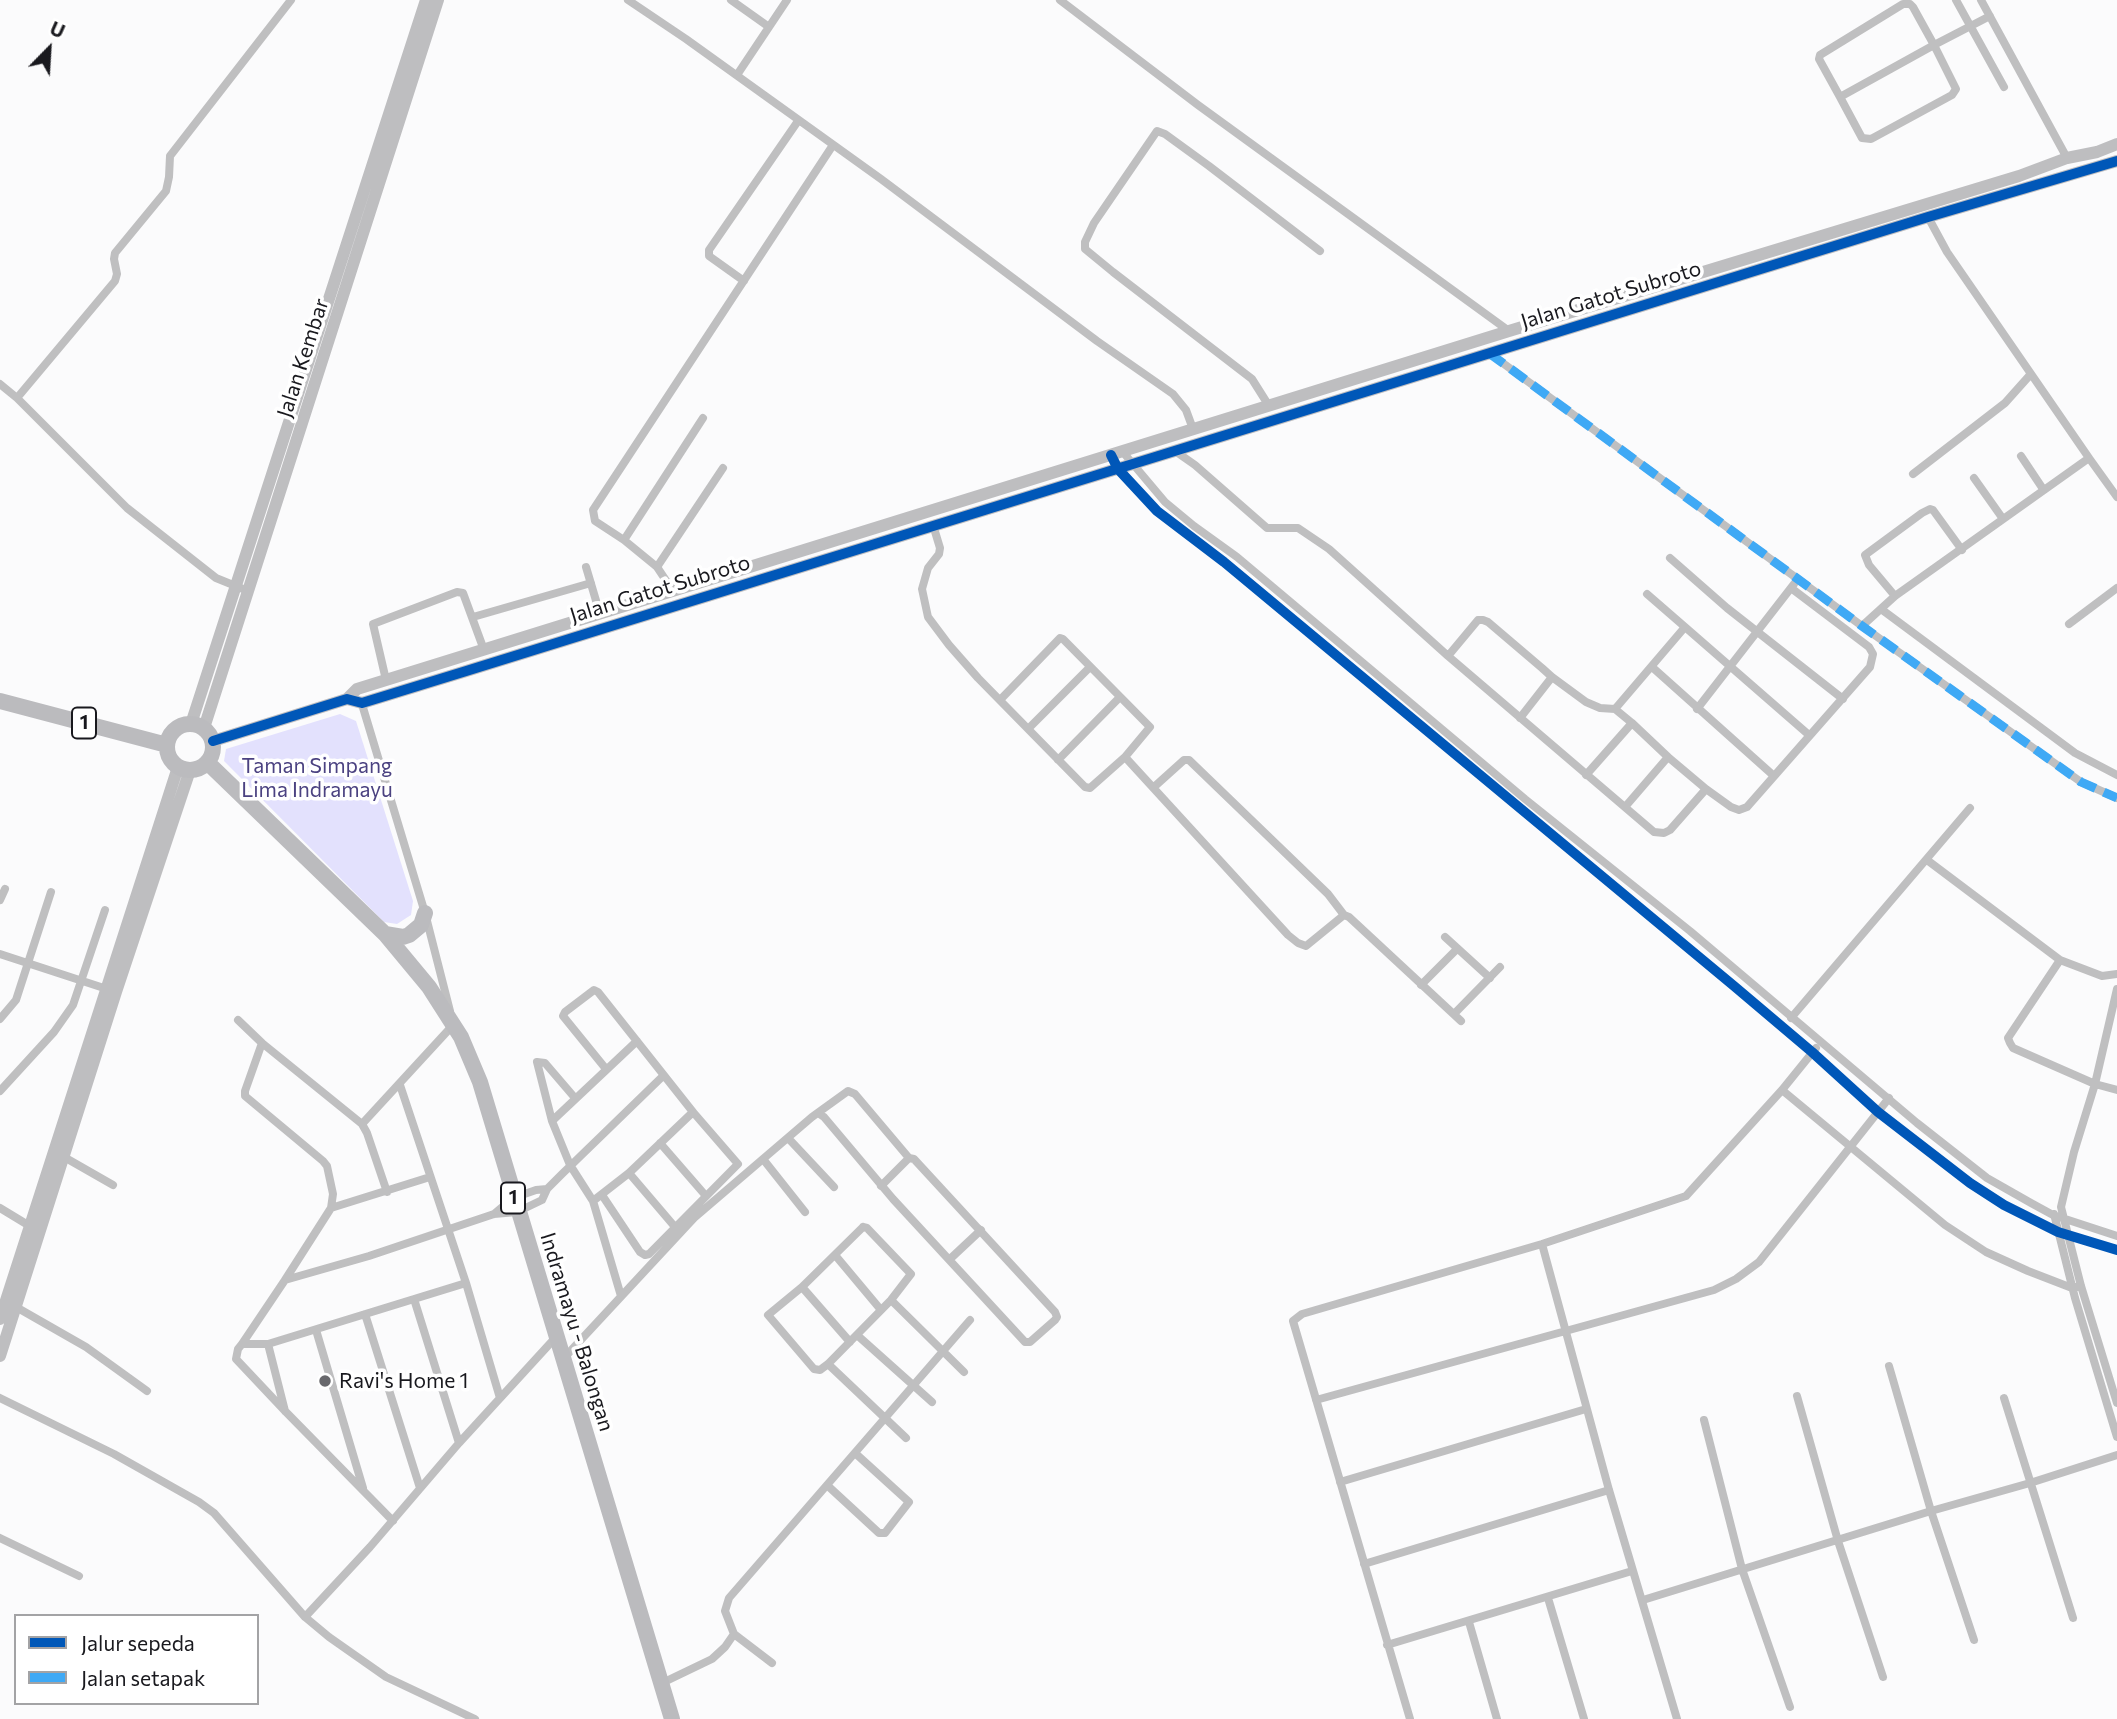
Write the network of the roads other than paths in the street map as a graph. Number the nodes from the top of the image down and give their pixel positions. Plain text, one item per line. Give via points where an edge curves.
1 (291, 0) edge
2 (426, 0) edge
3 (438, 0) edge
4 (628, 0) edge
5 (731, 0) edge
6 (787, 0) edge
7 (1060, 0) edge
8 (1956, 0) edge
9 (1981, 0) edge
10 (1990, 16) junction
11 (1970, 26) junction
12 (769, 27) junction
13 (1934, 45) junction
14 (737, 75) junction
15 (2004, 87) dead end
16 (1840, 97) junction
17 (798, 121) junction
18 (2117, 144) edge
19 (833, 145) junction
20 (2067, 158) junction
21 (2117, 161) edge
22 (1928, 217) junction
23 (1320, 251) dead end
24 (744, 281) junction
25 (1505, 333) junction
26 (1490, 353) junction
27 (2030, 375) junction
28 (0, 384) edge
29 (17, 398) junction
30 (1269, 406) junction
31 (703, 418) dead end
32 (1193, 429) junction
33 (1175, 451) junction
34 (1117, 453) junction
35 (2021, 456) dead end
36 (2089, 458) junction
37 (1132, 465) junction
38 (723, 468) dead end
39 (1118, 469) junction
40 (1913, 474) dead end
41 (1974, 478) dead end
42 (2043, 489) junction
43 (2117, 497) edge
44 (2003, 519) junction
45 (934, 528) junction
46 (624, 540) junction
47 (1962, 550) junction
48 (1670, 558) dead end
49 (761, 564) junction
50 (657, 566) junction
51 (586, 567) dead end
52 (743, 576) junction
53 (766, 576) junction
54 (1798, 579) junction
55 (591, 583) junction
56 (238, 587) junction
57 (1791, 588) junction
58 (2117, 588) edge
59 (673, 591) junction
60 (1647, 594) dead end
61 (1895, 596) junction
62 (1880, 610) junction
63 (600, 614) junction
64 (473, 617) junction
65 (2069, 624) dead end
66 (1863, 625) junction
67 (1685, 627) junction
68 (1758, 632) junction
69 (484, 650) junction
70 (1448, 656) junction
71 (458, 658) junction
72 (1090, 667) junction
73 (1652, 667) junction
74 (1731, 667) junction
75 (463, 672) junction
76 (1552, 677) junction
77 (387, 680) junction
78 (352, 694) junction
79 (1120, 697) junction
80 (1843, 699) junction
81 (1000, 700) junction
82 (0, 701) edge
83 (362, 703) junction
84 (1615, 709) junction
85 (1697, 709) junction
86 (1520, 718) junction
87 (1632, 723) junction
88 (1028, 729) junction
89 (203, 731) junction
90 (1810, 735) junction
91 (167, 745) junction
92 (1125, 757) junction
93 (1668, 757) junction
94 (1058, 760) junction
95 (208, 763) junction
96 (184, 768) junction
97 (1586, 775) junction
98 (2117, 775) edge
99 (1774, 776) junction
100 (1154, 787) junction
101 (1706, 789) junction
102 (2117, 798) edge
103 (1625, 807) junction
104 (1970, 808) dead end
105 (1927, 860) junction
106 (5, 889) dead end
107 (51, 892) dead end
108 (0, 900) edge
109 (104, 910) dead end
110 (425, 914) junction
111 (1344, 915) junction
112 (385, 934) junction
113 (1445, 937) dead end
114 (1457, 949) junction
115 (0, 954) edge
116 (2060, 960) junction
117 (29, 963) junction
118 (1500, 967) dead end
119 (2117, 974) edge
120 (1743, 977) junction
121 (1490, 978) junction
122 (85, 982) junction
123 (1421, 985) junction
124 (1734, 986) junction
125 (107, 988) junction
126 (2117, 989) edge
127 (1791, 1018) junction
128 (0, 1019) edge
129 (238, 1020) dead end
130 (454, 1023) junction
131 (637, 1041) junction
132 (262, 1042) junction
133 (1822, 1042) junction
134 (1812, 1052) junction
135 (606, 1069) junction
136 (663, 1076) junction
137 (2095, 1084) junction
138 (400, 1085) junction
139 (1782, 1090) junction
140 (2117, 1090) edge
141 (0, 1091) edge
142 (575, 1098) junction
143 (1889, 1098) junction
144 (693, 1112) junction
145 (1878, 1112) junction
146 (817, 1113) junction
147 (552, 1121) junction
148 (362, 1124) junction
149 (788, 1138) junction
150 (660, 1143) junction
151 (1849, 1146) junction
152 (64, 1157) junction
153 (909, 1158) junction
154 (763, 1159) junction
155 (570, 1165) junction
156 (629, 1173) junction
157 (430, 1177) junction
158 (113, 1185) dead end
159 (881, 1186) junction
160 (834, 1187) dead end
161 (547, 1189) junction
162 (387, 1192) junction
163 (601, 1195) junction
164 (706, 1196) junction
165 (593, 1201) junction
166 (515, 1205) junction
167 (2062, 1207) junction
168 (0, 1208) edge
169 (331, 1208) junction
170 (805, 1212) dead end
171 (494, 1214) junction
172 (2053, 1214) junction
173 (2064, 1218) junction
174 (675, 1227) junction
175 (35, 1229) junction
176 (447, 1230) junction
177 (981, 1230) junction
178 (2058, 1232) junction
179 (2069, 1236) junction
180 (2117, 1236) edge
181 (1542, 1244) junction
182 (2117, 1250) edge
183 (835, 1255) junction
184 (950, 1259) junction
185 (285, 1280) junction
186 (466, 1283) junction
187 (802, 1287) junction
188 (2077, 1287) junction
189 (621, 1296) junction
190 (414, 1299) junction
191 (891, 1300) junction
192 (16, 1307) junction
193 (881, 1310) junction
194 (365, 1314) junction
195 (0, 1319) edge
196 (970, 1320) dead end
197 (316, 1330) junction
198 (1565, 1330) junction
199 (557, 1336) junction
200 (854, 1338) junction
201 (242, 1344) junction
202 (268, 1345) junction
203 (942, 1352) junction
204 (0, 1356) edge
205 (564, 1359) junction
206 (828, 1364) junction
207 (1889, 1366) dead end
208 (964, 1372) dead end
209 (914, 1385) junction
210 (147, 1391) dead end
211 (1797, 1396) dead end
212 (500, 1398) junction
213 (2004, 1398) dead end
214 (4, 1399) edge
215 (1316, 1400) junction
216 (932, 1402) dead end
217 (2117, 1404) edge
218 (1586, 1409) junction
219 (285, 1411) junction
220 (884, 1418) junction
221 (1704, 1420) dead end
222 (2117, 1437) edge
223 (906, 1438) dead end
224 (459, 1443) junction
225 (855, 1453) junction
226 (2117, 1455) edge
227 (1340, 1482) junction
228 (2030, 1483) junction
229 (828, 1486) junction
230 (420, 1488) junction
231 (1609, 1490) junction
232 (363, 1491) junction
233 (1931, 1511) junction
234 (393, 1521) junction
235 (0, 1538) edge
236 (1838, 1541) junction
237 (1364, 1564) junction
238 (1742, 1569) junction
239 (1632, 1571) junction
240 (79, 1576) dead end
241 (1548, 1598) junction
242 (1643, 1600) junction
243 (305, 1617) junction
244 (2073, 1618) dead end
245 (1469, 1622) junction
246 (734, 1634) junction
247 (1975, 1640) dead end
248 (1387, 1645) junction
249 (772, 1663) dead end
250 (1883, 1677) dead end
251 (660, 1684) junction
252 (1790, 1707) dead end
253 (475, 1719) edge
254 (672, 1719) edge
255 (1409, 1719) edge
256 (1497, 1719) edge
257 (1584, 1719) edge
258 (1678, 1719) edge

1 - 29 street via 170,156 166,191 116,253 114,281
2 - 56 street, Jalan Kembar
3 - 56 street, Jalan Kembar
4 - 14 street
5 - 12 street
6 - 12 street
7 - 25 street
8 - 11 street
9 - 10 street
10 - 11 street
10 - 20 street
11 - 13 street
11 - 15 street
12 - 14 street
13 - 16 street
13 - 16 street via 1913,7 1903,4 1819,55
13 - 16 street via 1955,87 1952,95 1869,140 1862,138
14 - 17 street
17 - 19 street
17 - 24 street via 709,250 709,256
18 - 20 street, Jalan Gatot Subroto
19 - 24 street
19 - 32 street via 1173,394
20 - 25 street, Jalan Gatot Subroto
21 - 22 street, Jalan Gatot Subroto
22 - 26 street, Jalan Gatot Subroto
22 - 27 street
23 - 30 street via 1157,131 1085,242 1085,249 1113,272 1252,379
24 - 46 street via 593,510 595,521
25 - 30 street, Jalan Gatot Subroto
26 - 33 street, Jalan Gatot Subroto
26 - 54 street
27 - 36 street
27 - 40 street via 2005,403
28 - 29 street
29 - 56 street via 127,508 216,578
30 - 32 street, Jalan Gatot Subroto
31 - 46 street
32 - 34 street, Jalan Gatot Subroto
33 - 37 street, Jalan Gatot Subroto
33 - 70 street via 1267,528 1298,528 1329,549
34 - 37 street
34 - 39 street
34 - 49 street, Jalan Gatot Subroto
35 - 42 street
36 - 42 street
36 - 43 street
37 - 39 street, Jalan Gatot Subroto
37 - 120 street via 1165,502
38 - 50 street
39 - 45 street, Jalan Gatot Subroto
39 - 124 street via 1157,511
41 - 44 street
42 - 44 street
44 - 47 street
45 - 53 street, Jalan Gatot Subroto
45 - 81 street via 939,554 924,576 922,589 928,617
46 - 50 street
47 - 61 street
47 - 61 street via 1933,510 1922,513 1866,555
48 - 68 street
49 - 52 street, Jalan Gatot Subroto
49 - 53 street
50 - 59 street
51 - 55 street
52 - 53 street, Jalan Gatot Subroto
52 - 59 street, Jalan Gatot Subroto
52 - 75 street, Jalan Gatot Subroto
54 - 57 street
54 - 66 street
55 - 63 street
55 - 64 street
56 - 89 street, Jalan Kembar
57 - 68 street
57 - 80 street via 1872,650 1874,661
58 - 65 street
59 - 63 street, Jalan Gatot Subroto
60 - 67 street
61 - 62 street
62 - 66 street
62 - 98 street via 2075,753
63 - 69 street, Jalan Gatot Subroto
64 - 69 street
64 - 77 street via 463,593 457,592 373,624
66 - 102 street via 2081,782
67 - 73 street
67 - 74 street
68 - 74 street
68 - 80 street
69 - 71 street, Jalan Gatot Subroto
70 - 76 street via 1478,620 1485,620
70 - 86 street
71 - 75 street
71 - 77 street, Jalan Gatot Subroto
72 - 79 street
72 - 81 street via 1060,638
72 - 88 street
73 - 84 street
73 - 85 street
74 - 85 street
74 - 90 street
75 - 83 street, Jalan Gatot Subroto
76 - 84 street via 1586,702
76 - 86 street
77 - 78 street, Jalan Gatot Subroto
78 - 83 street
78 - 89 street, Jalan Gatot Subroto
79 - 92 street via 1150,727
79 - 94 street
80 - 90 street
81 - 88 street
82 - 91 highway, 1
83 - 110 street
84 - 87 street
85 - 99 street
86 - 97 street
87 - 93 street
87 - 97 street
88 - 94 street
89 - 91 highway via 184,724
89 - 95 highway via 212,756
90 - 99 street
91 - 96 highway via 169,757
92 - 94 street via 1087,788
92 - 100 street
93 - 101 street
93 - 103 street
95 - 96 highway
95 - 112 highway, Indramayu - Balongan / 1
96 - 125 street
97 - 103 street
99 - 101 street via 1739,810
100 - 111 street via 1184,760 1191,761
100 - 111 street via 1298,943 1306,946 1313,942
101 - 103 street via 1664,833 1654,832
104 - 105 street
105 - 116 street
105 - 127 street
106 - 108 street
107 - 117 street
109 - 122 street
110 - 112 highway via 409,935
110 - 130 street
111 - 123 street
112 - 130 highway, Indramayu - Balongan / 1
113 - 114 street
114 - 121 street
114 - 123 street
115 - 117 street
116 - 119 street via 2102,976
116 - 137 street via 2008,1038 2013,1048
117 - 122 street
117 - 128 street via 16,1000
118 - 121 street
120 - 124 street
120 - 127 street
121 - 123 street via 1457,1017
122 - 125 street
122 - 141 street via 66,1017
124 - 134 street
125 - 152 street
125 - 175 street
126 - 137 street
127 - 133 street
129 - 132 street
130 - 138 street
130 - 166 highway, Indramayu - Balongan / 1 via 480,1082
131 - 135 street
131 - 135 street via 594,990 565,1012 564,1019
131 - 136 street
132 - 148 street
132 - 169 street via 245,1096 327,1166
133 - 134 street
133 - 143 street
134 - 139 street
134 - 145 street
135 - 142 street
136 - 144 street
136 - 155 street
137 - 140 street
137 - 167 street
138 - 148 street
138 - 157 street
139 - 151 street
139 - 181 street via 1686,1196
142 - 147 street
142 - 147 street via 545,1063 537,1062
143 - 145 street
143 - 172 street via 1987,1178
144 - 150 street
144 - 164 street via 738,1163
145 - 151 street
145 - 178 street via 1970,1183
146 - 149 street
146 - 153 street via 852,1091
146 - 159 street
147 - 155 street
148 - 162 street
149 - 154 street
149 - 160 street
150 - 156 street
150 - 164 street
151 - 188 street via 1945,1225 1986,1252 2049,1281
151 - 198 street via 1749,1271 1714,1290
152 - 158 street
152 - 175 street
153 - 159 street
153 - 177 street
154 - 170 street
154 - 189 street via 694,1218
155 - 161 street
155 - 165 street
156 - 163 street
156 - 174 street
157 - 162 street
157 - 176 street
159 - 184 street
161 - 166 street via 536,1190
161 - 166 street via 542,1200
162 - 169 street
163 - 165 street
163 - 174 street via 645,1255
164 - 174 street
165 - 189 street
166 - 171 street
166 - 171 street
166 - 199 highway, Indramayu - Balongan / 1
167 - 172 street
167 - 173 street
168 - 175 street
169 - 185 street
171 - 176 street
172 - 173 street
172 - 178 street
173 - 179 street
173 - 180 street
175 - 192 street
175 - 195 street
176 - 185 street
176 - 186 street
177 - 184 street
177 - 184 street via 1057,1315 1055,1320 1025,1342
178 - 179 street
178 - 188 street
179 - 182 street
179 - 188 street
181 - 198 street
181 - 215 street via 1297,1316 1292,1324
183 - 187 street
183 - 191 street via 867,1228 911,1274
183 - 193 street
185 - 201 street
186 - 190 street
186 - 212 street
187 - 200 street
187 - 206 street via 768,1317 814,1369
188 - 217 street
188 - 222 street
189 - 205 street
190 - 194 street
190 - 224 street
191 - 193 street
191 - 203 street
192 - 204 street
192 - 210 street via 86,1347
193 - 200 street
194 - 197 street
194 - 230 street
196 - 203 street
197 - 202 street
197 - 232 street
198 - 215 street
198 - 218 street
199 - 205 highway, Indramayu - Balongan / 1
199 - 212 street
200 - 206 street
200 - 209 street
201 - 202 street
201 - 219 street via 236,1359
202 - 219 street
203 - 208 street
203 - 209 street
205 - 251 highway, Indramayu - Balongan / 1
206 - 220 street
207 - 233 street
209 - 216 street
209 - 220 street
211 - 236 street
212 - 224 street
213 - 228 street
214 - 243 street via 200,1502
215 - 227 street
218 - 227 street
218 - 231 street
219 - 232 street
220 - 223 street
220 - 225 street
221 - 238 street
224 - 230 street
225 - 229 street
225 - 229 street via 909,1502 885,1533 879,1533
226 - 228 street
227 - 237 street
228 - 233 street
228 - 244 street
229 - 246 street via 729,1598 725,1611
230 - 234 street
231 - 237 street
231 - 239 street
232 - 234 street
233 - 236 street
233 - 247 street
234 - 243 street
235 - 240 street
236 - 238 street
236 - 250 street
237 - 248 street
238 - 242 street
238 - 252 street
239 - 241 street
239 - 242 street
241 - 245 street
241 - 257 street
242 - 258 street
243 - 253 street via 386,1677
245 - 248 street
245 - 256 street
246 - 249 street
246 - 251 street via 712,1660
248 - 255 street
251 - 254 highway, Indramayu - Balongan / 1

